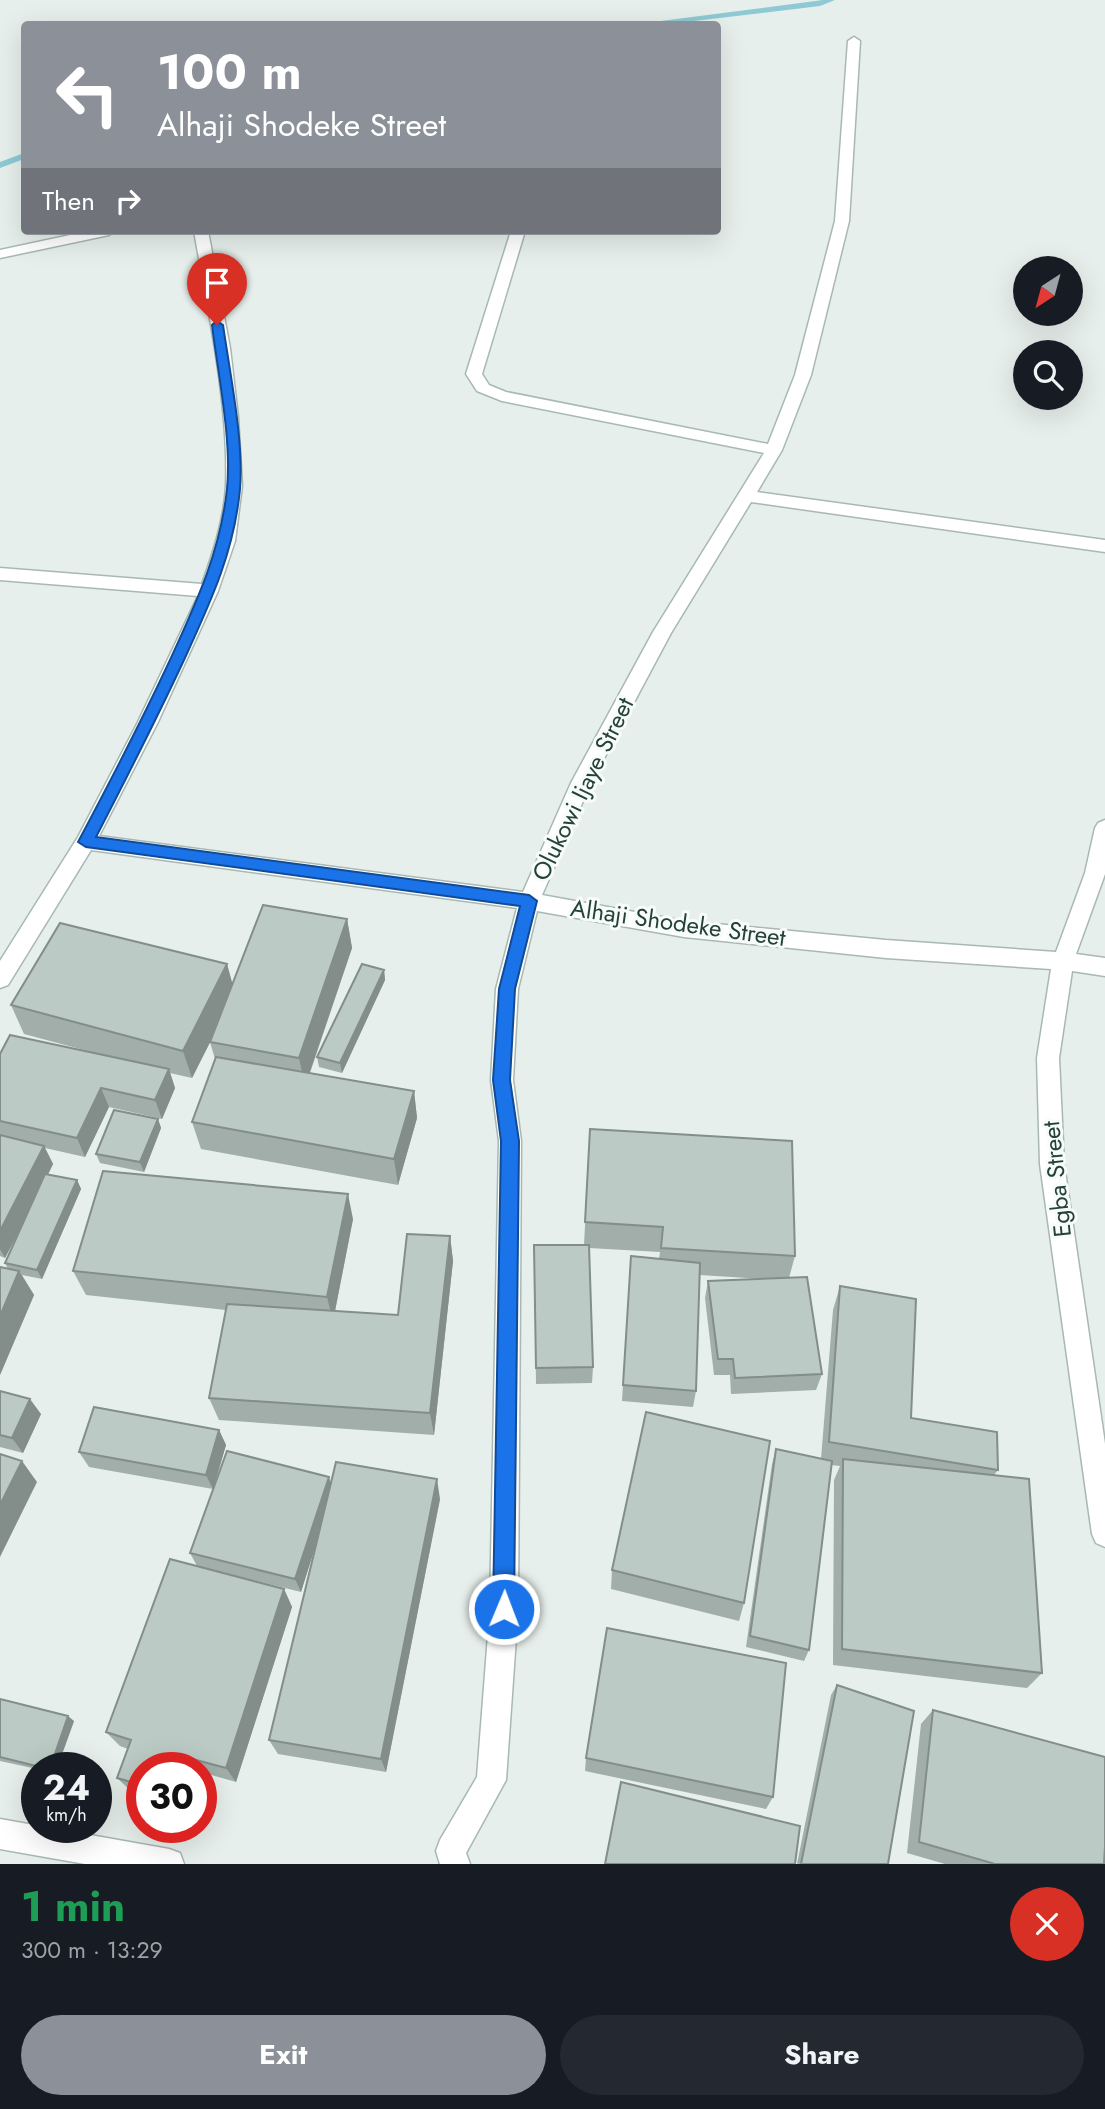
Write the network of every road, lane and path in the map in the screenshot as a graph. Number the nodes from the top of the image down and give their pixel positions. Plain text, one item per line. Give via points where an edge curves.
1 (854, 41) dead end
2 (90, 235) edge
3 (202, 235) edge
4 (517, 235) edge
5 (0, 254) edge
6 (774, 450) junction
7 (747, 496) junction
8 (1105, 546) edge
9 (0, 574) edge
10 (209, 591) junction
11 (1105, 828) edge
12 (86, 842) junction
13 (529, 901) junction
14 (1063, 961) junction
15 (1105, 967) edge
16 (0, 979) edge
17 (1105, 1534) edge
18 (0, 1834) edge
19 (169, 1864) edge
20 (455, 1864) edge

1 - 6 street, Olukowi Ijaye Street via 842,221 803,375
2 - 5 street
3 - 10 street via 222,348 234,486 226,541
4 - 6 street via 474,374 483,388 502,396
6 - 7 street, Olukowi Ijaye Street
7 - 8 street
7 - 13 street, Olukowi Ijaye Street via 662,632 593,760
9 - 10 street
10 - 12 street
11 - 14 street, Egba Street via 1095,873
12 - 13 street, Alhaji Shodeke Street
12 - 16 street
13 - 14 street, Alhaji Shodeke Street via 684,929
13 - 20 street, Olukowi Ijaye Street via 507,989 502,1080 510,1141 504,1609 494,1741 491,1780 451,1851
14 - 15 street, Alhaji Shodeke Street
14 - 17 street, Egba Street via 1048,1058 1052,1164
18 - 19 street

